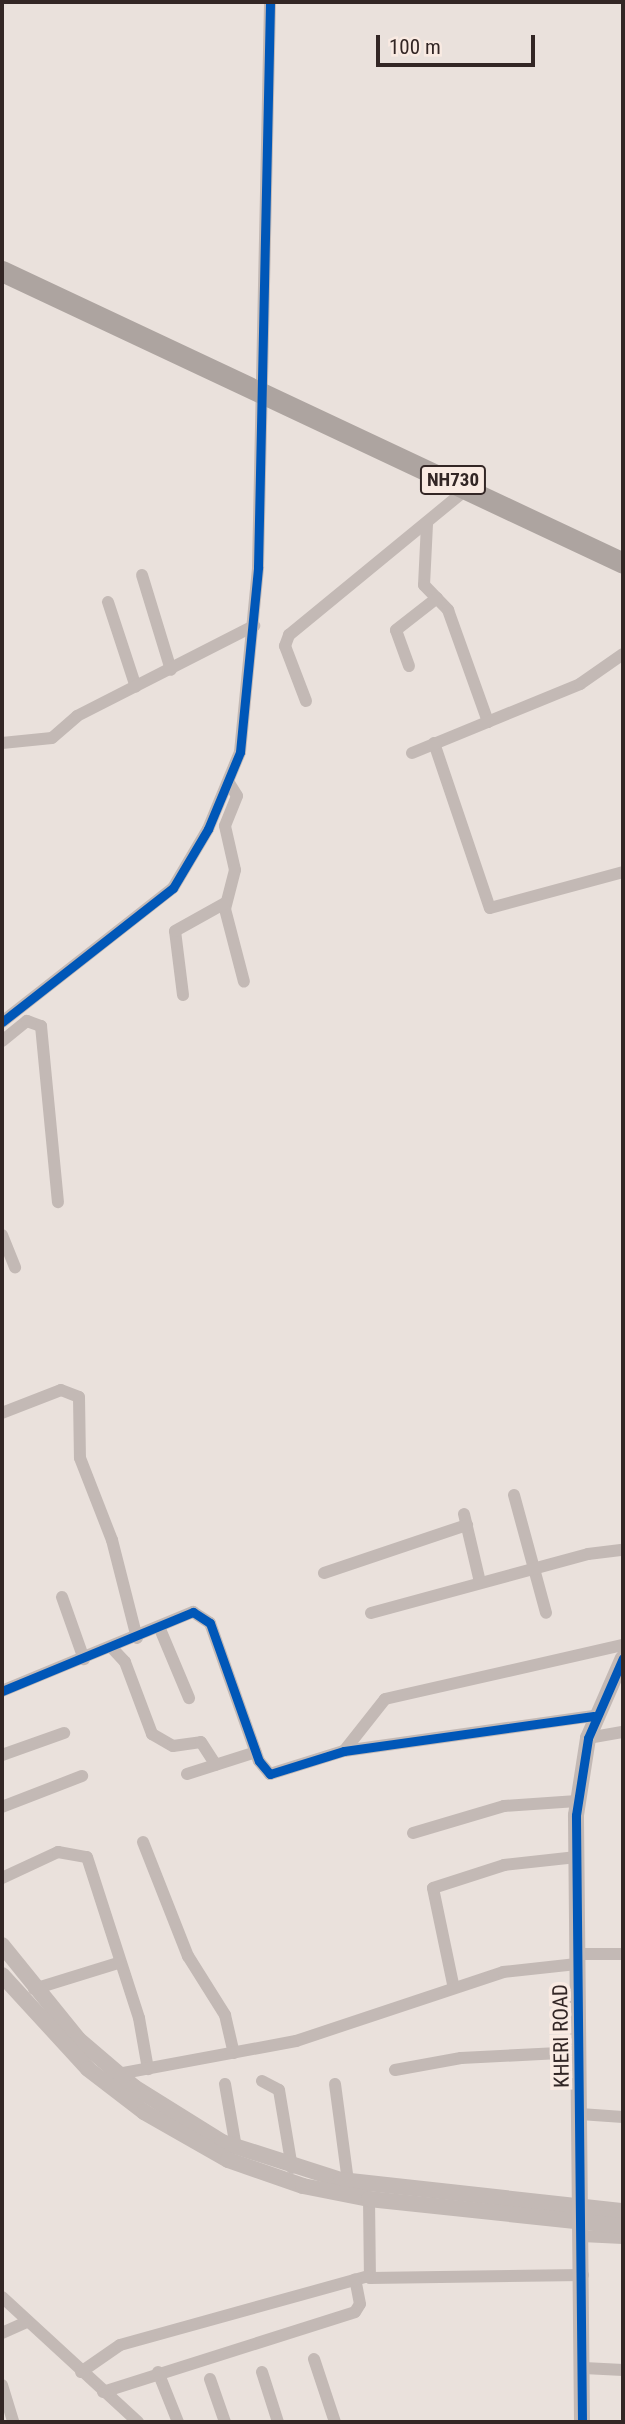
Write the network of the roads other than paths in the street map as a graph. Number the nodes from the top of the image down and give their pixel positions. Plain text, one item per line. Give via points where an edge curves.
1 (270, 2) edge
2 (2, 271) edge
3 (269, 395) junction
4 (468, 488) junction
5 (426, 524) junction
6 (623, 563) edge
7 (142, 575) dead end
8 (437, 598) junction
9 (108, 602) dead end
10 (254, 626) junction
11 (623, 654) edge
12 (409, 666) dead end
13 (171, 670) junction
14 (136, 687) junction
15 (306, 701) dead end
16 (488, 722) junction
17 (2, 743) edge
18 (434, 743) junction
19 (412, 753) dead end
20 (231, 785) junction
21 (623, 872) edge
22 (225, 903) junction
23 (244, 982) dead end
24 (183, 995) dead end
25 (2, 1022) edge
26 (2, 1041) edge
27 (58, 1202) dead end
28 (2, 1235) edge
29 (15, 1267) dead end
30 (2, 1413) edge
31 (514, 1495) dead end
32 (623, 1550) edge
33 (533, 1568) junction
34 (324, 1573) dead end
35 (480, 1581) junction
36 (62, 1597) dead end
37 (371, 1613) dead end
38 (546, 1613) dead end
39 (159, 1629) junction
40 (136, 1638) junction
41 (623, 1646) edge
42 (112, 1648) junction
43 (623, 1658) edge
44 (84, 1660) junction
45 (2, 1691) edge
46 (189, 1698) dead end
47 (594, 1716) junction
48 (623, 1732) edge
49 (64, 1733) dead end
50 (588, 1738) junction
51 (344, 1751) junction
52 (256, 1752) junction
53 (2, 1755) edge
54 (215, 1765) junction
55 (187, 1774) dead end
56 (82, 1776) dead end
57 (577, 1801) junction
58 (2, 1807) edge
59 (413, 1833) dead end
60 (143, 1842) dead end
61 (577, 1857) junction
62 (2, 1878) edge
63 (2, 1945) edge
64 (623, 1954) edge
65 (577, 1959) junction
66 (118, 1963) junction
67 (2, 1975) edge
68 (453, 1984) junction
69 (34, 1989) junction
70 (579, 2052) junction
71 (234, 2053) junction
72 (148, 2069) junction
73 (394, 2070) dead end
74 (118, 2074) junction
75 (262, 2081) dead end
76 (225, 2084) dead end
77 (335, 2084) dead end
78 (580, 2114) junction
79 (623, 2117) edge
80 (236, 2148) junction
81 (292, 2168) junction
82 (348, 2181) junction
83 (369, 2199) junction
84 (623, 2211) edge
85 (581, 2218) junction
86 (623, 2225) edge
87 (623, 2238) edge
88 (583, 2275) junction
89 (361, 2278) junction
90 (2, 2297) edge
91 (27, 2322) junction
92 (2, 2333) edge
93 (314, 2359) dead end
94 (583, 2368) junction
95 (623, 2370) edge
96 (80, 2372) junction
97 (158, 2372) junction
98 (262, 2372) dead end
99 (210, 2379) dead end
100 (2, 2385) edge
101 (103, 2392) junction
102 (8, 2417) edge
103 (138, 2422) edge
104 (178, 2422) edge
105 (225, 2422) edge
106 (278, 2422) edge
107 (335, 2422) edge
108 (582, 2422) edge

1 - 3 street
2 - 3 highway, NH730
3 - 4 highway, NH730
3 - 10 street
4 - 5 street
4 - 6 highway, NH730
5 - 8 street via 421,576
5 - 15 street via 289,635 285,646
7 - 13 street
8 - 12 street via 396,630
8 - 16 street via 449,610
9 - 14 street
10 - 13 street
10 - 20 street via 244,732
11 - 16 street via 597,676
13 - 14 street
14 - 17 street via 41,743
16 - 18 street
18 - 19 street
18 - 21 street via 490,908
20 - 22 street via 225,831 235,870
20 - 25 street via 173,888
22 - 23 street
22 - 24 street via 175,930
26 - 27 street via 27,1021 41,1026
28 - 29 street
30 - 40 street via 61,1390 79,1397 80,1458 112,1540
31 - 33 street
32 - 33 street
33 - 35 street
33 - 38 street
34 - 35 street via 465,1520
35 - 37 street
36 - 44 street
39 - 40 street
39 - 46 street
39 - 52 street via 188,1613 205,1616
40 - 42 street
41 - 51 street via 385,1699
42 - 44 street
42 - 54 street via 125,1662 152,1734 173,1746 201,1742
43 - 47 street, KHERI ROAD
44 - 45 street
47 - 50 street, KHERI ROAD
47 - 51 street
48 - 50 street
49 - 53 street
50 - 57 street, KHERI ROAD
51 - 52 street via 270,1774
52 - 54 street
54 - 55 street
56 - 58 street
57 - 59 street via 504,1806
57 - 61 street, KHERI ROAD
60 - 71 street via 188,1956 225,2015
61 - 65 street, KHERI ROAD
61 - 68 street via 504,1865 433,1888
62 - 66 street via 58,1852 87,1857
63 - 69 street
64 - 65 street
65 - 68 street
65 - 70 street, KHERI ROAD
66 - 69 street
66 - 72 street via 139,2018
67 - 83 street via 88,2069 188,2140 268,2175
68 - 71 street via 323,2033
69 - 74 street
70 - 73 street via 471,2057
70 - 78 street, KHERI ROAD
71 - 72 street
72 - 74 street
74 - 80 street
75 - 81 street via 279,2090
76 - 80 street
77 - 82 street
78 - 79 street
78 - 85 street, KHERI ROAD
80 - 81 street
81 - 82 street
82 - 85 street
83 - 85 street
83 - 89 street
84 - 85 street
85 - 86 street
85 - 87 street
85 - 88 street, KHERI ROAD
88 - 89 street
88 - 94 street, KHERI ROAD
89 - 96 street via 120,2345
89 - 97 street via 360,2304 355,2312
90 - 91 street
91 - 92 street
91 - 96 street
93 - 107 street
94 - 95 street
94 - 108 street, KHERI ROAD
96 - 101 street
97 - 101 street
97 - 104 street
98 - 106 street
99 - 105 street
100 - 102 street
101 - 103 street

